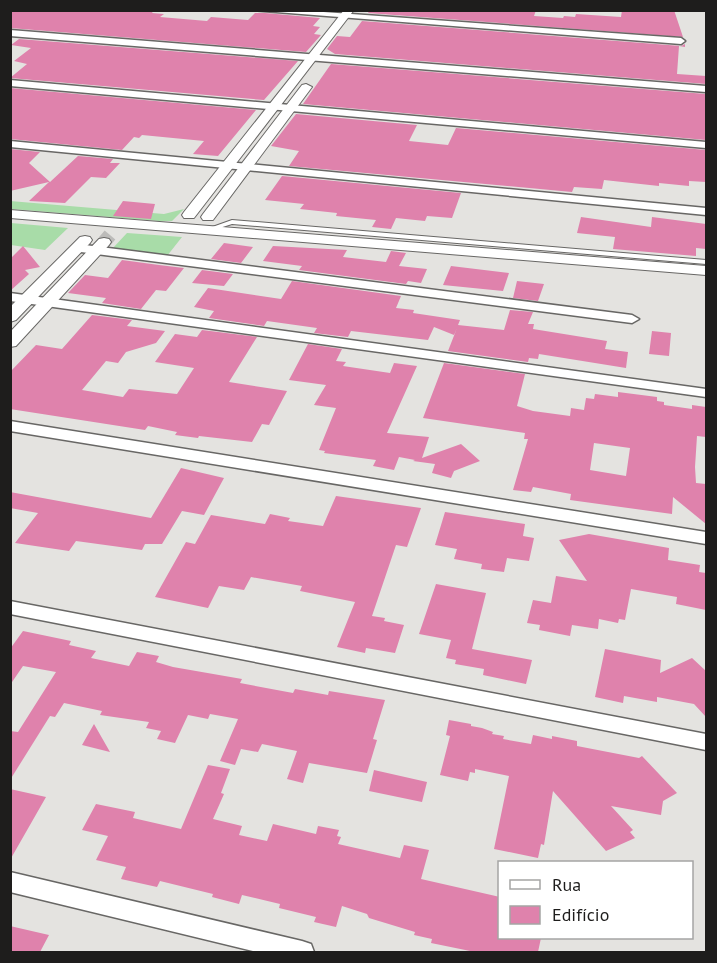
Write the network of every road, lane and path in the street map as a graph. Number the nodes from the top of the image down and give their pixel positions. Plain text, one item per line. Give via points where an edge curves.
1 (255, 10) edge
2 (354, 14) edge
3 (10, 33) edge
4 (681, 41) dead end
5 (318, 65) junction
6 (10, 83) edge
7 (706, 89) edge
8 (274, 106) junction
9 (290, 108) junction
10 (10, 144) edge
11 (706, 145) edge
12 (228, 165) junction
13 (246, 167) junction
14 (706, 212) edge
15 (10, 214) edge
16 (186, 218) junction
17 (206, 222) junction
18 (99, 236) junction
19 (706, 262) edge
20 (706, 271) edge
21 (10, 297) edge
22 (28, 300) junction
23 (48, 302) junction
24 (10, 317) edge
25 (632, 319) dead end
26 (10, 342) edge
27 (706, 393) edge
28 (10, 426) edge
29 (706, 538) edge
30 (10, 607) edge
31 (706, 742) edge
32 (10, 882) edge
33 (302, 952) edge

1 - 2 street
2 - 4 street
2 - 5 street
3 - 5 street
5 - 7 street
5 - 8 street
5 - 9 street
6 - 8 street
8 - 9 street
8 - 12 street
9 - 11 street
9 - 13 street
10 - 12 street
12 - 13 street
12 - 16 street
13 - 14 street
13 - 17 street
15 - 18 street
16 - 17 street
16 - 17 street
16 - 18 street
17 - 19 lane
17 - 20 street
18 - 22 street
18 - 23 street
18 - 25 street
21 - 22 street
22 - 23 street
22 - 24 street
23 - 26 street
23 - 27 street
28 - 29 street
30 - 31 street
32 - 33 street

